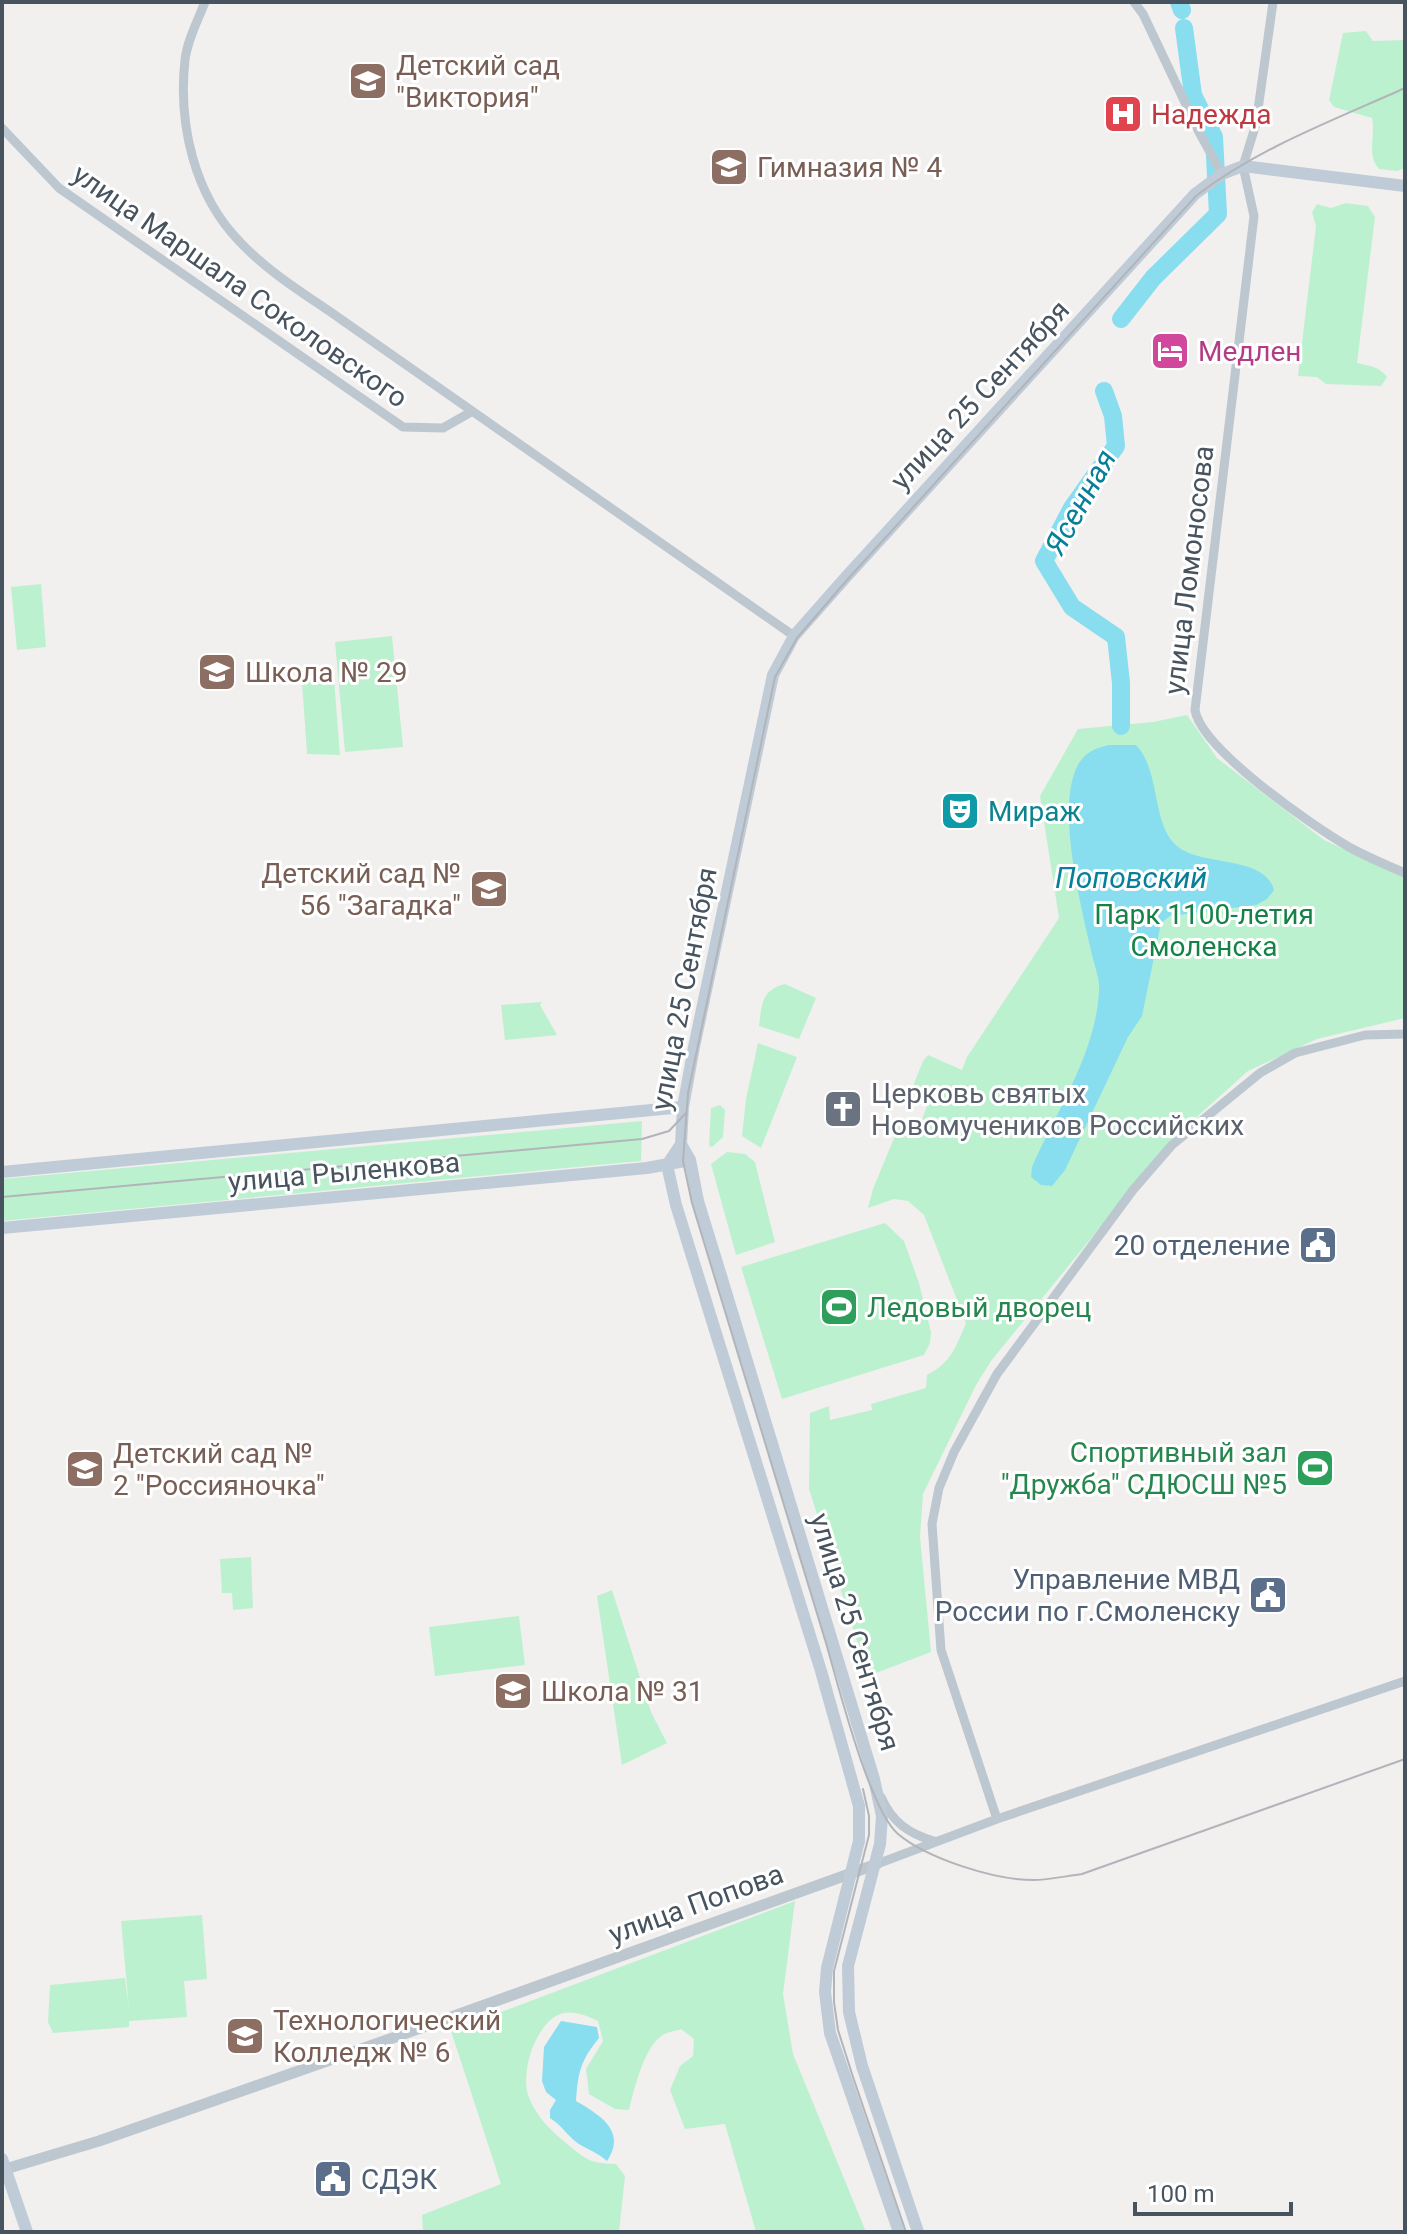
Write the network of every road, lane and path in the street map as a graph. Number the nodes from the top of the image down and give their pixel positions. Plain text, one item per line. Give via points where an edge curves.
1 (205, 2) edge
2 (1134, 2) edge
3 (1273, 2) edge
4 (2, 128) edge
5 (1243, 166) junction
6 (1221, 173) junction
7 (1405, 186) edge
8 (471, 412) junction
9 (794, 636) junction
10 (1405, 873) edge
11 (1405, 1034) edge
12 (683, 1107) junction
13 (681, 1144) junction
14 (690, 1160) junction
15 (667, 1165) junction
16 (2, 1172) edge
17 (2, 1228) edge
18 (1405, 1681) edge
19 (874, 1779) junction
20 (997, 1819) junction
21 (934, 1841) junction
22 (877, 1864) junction
23 (851, 1874) junction
24 (3, 2166) edge
25 (27, 2232) edge
26 (899, 2232) edge
27 (918, 2232) edge

1 - 8 street, улица Маршала Соколовского via 185,57 185,125 213,207 239,242 273,271
2 - 6 street
3 - 5 street via 1256,124
4 - 8 street, улица Маршала Соколовского via 59,188 403,427 443,428
5 - 6 main road, улица 25 Сентября
5 - 7 main road
5 - 10 street, улица Ломоносова via 1254,216 1197,720 1206,735 1300,815
6 - 9 main road, улица 25 Сентября via 1195,194
8 - 9 street, улица Маршала Соколовского
9 - 12 main road, улица 25 Сентября via 773,675
11 - 20 street via 1365,1035 1295,1053 1260,1073 1172,1145 997,1374 954,1452 932,1524 941,1650
12 - 13 main road, улица 25 Сентября
12 - 16 main road, улица Рыленкова
13 - 14 main road, улица 25 Сентября
13 - 15 main road
14 - 15 main road, улица Рыленкова
14 - 19 main road, улица 25 Сентября via 698,1201
15 - 17 main road, улица Рыленкова
15 - 23 main road via 856,1792 861,1830
18 - 20 street, улица Попова
19 - 21 street via 891,1815 911,1833
19 - 22 main road, улица 25 Сентября via 882,1816
20 - 21 street, улица Попова
21 - 22 street, улица Попова
22 - 23 street, улица Попова
22 - 27 main road, улица 25 Сентября via 848,1966 849,2012
23 - 24 street, улица Попова via 99,2141
23 - 26 main road via 827,1968 827,2015
24 - 25 main road

